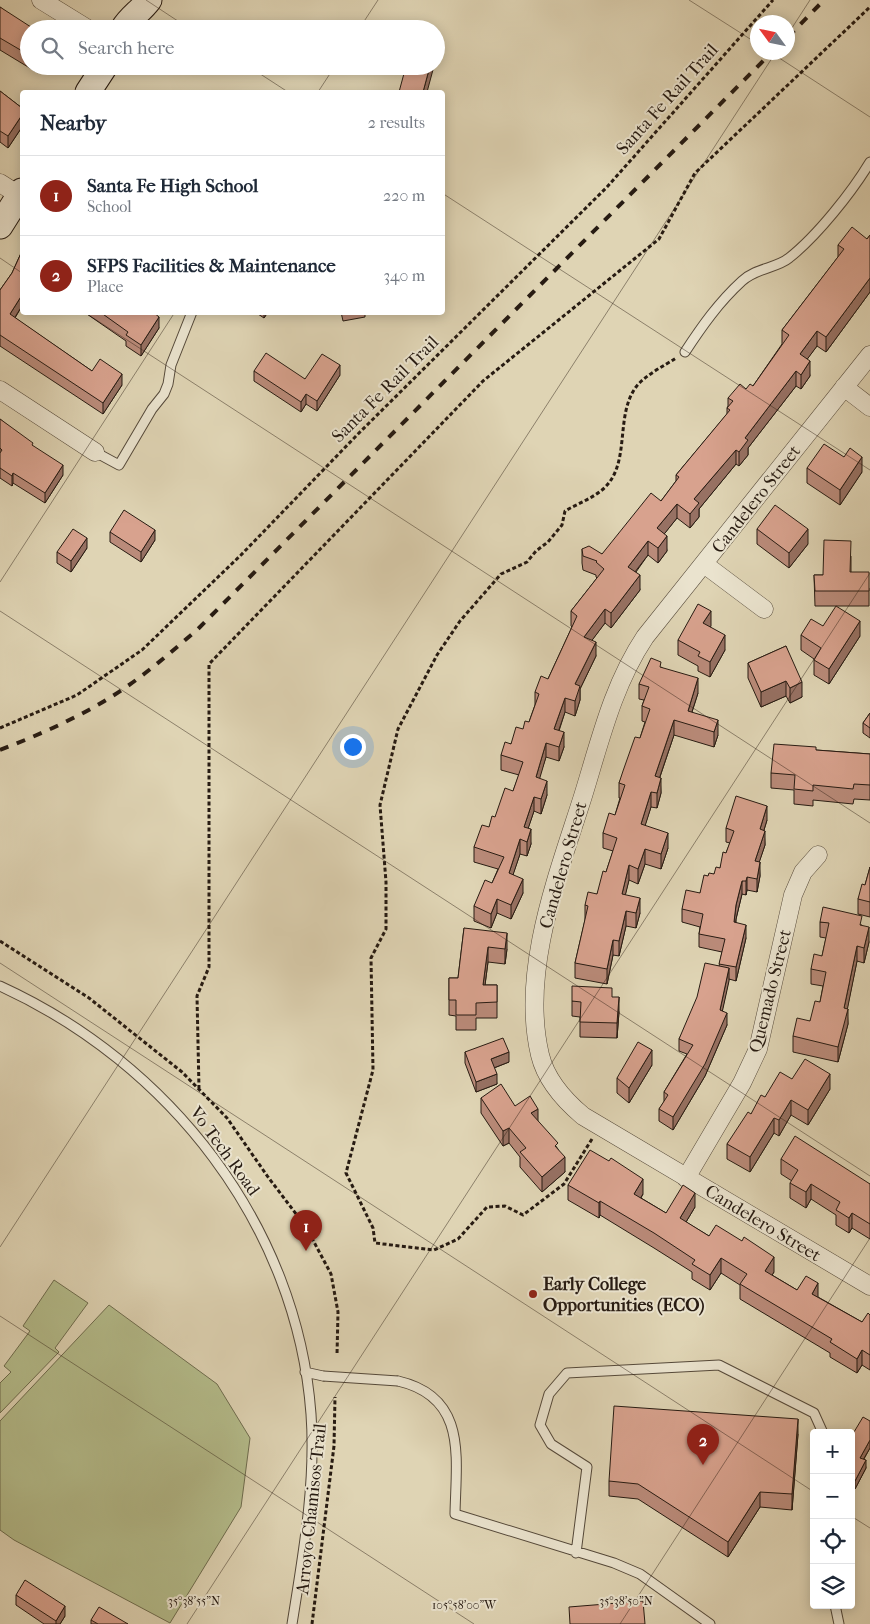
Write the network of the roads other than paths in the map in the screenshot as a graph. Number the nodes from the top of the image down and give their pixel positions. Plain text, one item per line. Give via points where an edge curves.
1 (41, 0) edge
2 (142, 13) edge
3 (73, 20) edge
4 (128, 20) edge
5 (99, 75) edge
6 (89, 90) edge
7 (870, 162) edge
8 (16, 192) edge
9 (0, 226) edge
10 (191, 315) edge
11 (685, 352) road end
12 (870, 355) edge
13 (844, 387) junction
14 (0, 390) edge
15 (870, 407) edge
16 (95, 452) joint
17 (704, 564) junction
18 (764, 609) dead end
19 (818, 855) dead end
20 (0, 986) edge
21 (686, 1178) junction
22 (870, 1286) edge
23 (306, 1372) junction
24 (821, 1429) edge
25 (576, 1553) junction
26 (836, 1609) edge
27 (292, 1624) edge
28 (710, 1624) edge
29 (839, 1624) edge

1 - 3 street
2 - 4 street
5 - 6 street
7 - 11 lane via 854,187 814,234 788,260 761,268 743,279 714,309
8 - 9 street
10 - 16 lane via 171,365 164,394 119,466
12 - 13 street, Candelero Street
13 - 15 street
13 - 17 street, Candelero Street
14 - 16 street
17 - 18 street
17 - 21 street, Candelero Street via 646,638 623,674 608,714 561,865 542,940 535,1018 540,1057 547,1074 569,1104
19 - 21 street, Quemado Street via 803,872 793,894 758,1049 742,1083
20 - 23 lane, Vo Tech Road via 57,1015 124,1062 180,1116 209,1151 251,1214 270,1256 300,1340
21 - 22 street, Candelero Street
23 - 25 lane, bridge via 398,1381 427,1391 437,1400 453,1426 456,1446 454,1514
23 - 27 lane, Vo Tech Road via 311,1414 312,1483
24 - 25 lane via 814,1413 719,1365 566,1373 549,1394 540,1426 550,1444 587,1467
25 - 28 lane via 640,1574
26 - 29 lane

